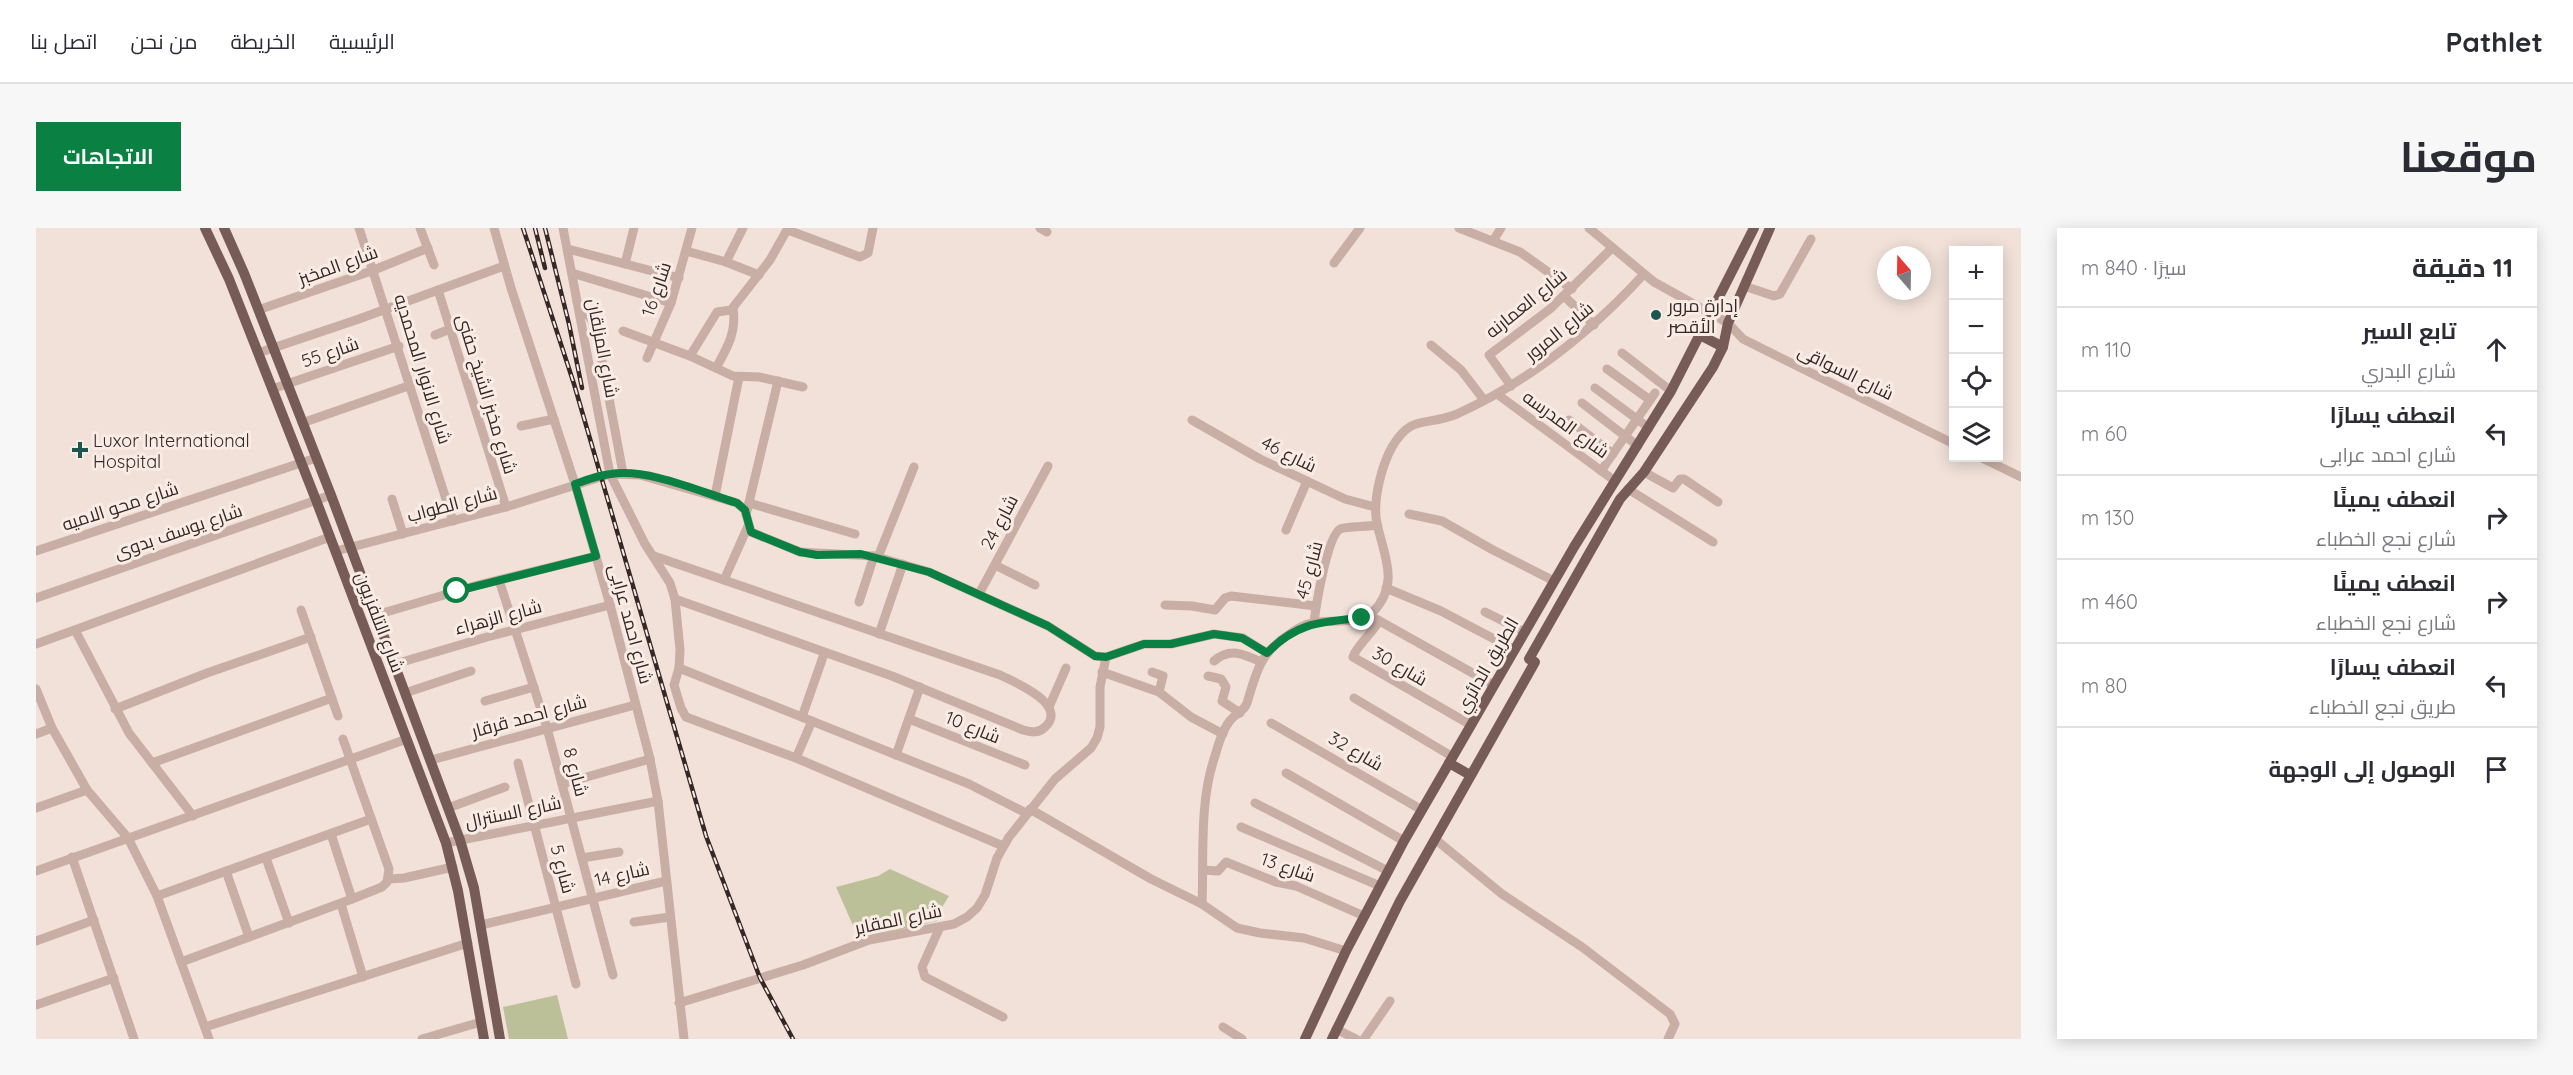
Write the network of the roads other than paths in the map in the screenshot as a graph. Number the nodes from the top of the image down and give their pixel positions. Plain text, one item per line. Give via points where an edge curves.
1 (205, 228) edge
2 (224, 228) edge
3 (359, 228) edge
4 (420, 228) edge
5 (494, 228) edge
6 (563, 228) edge
7 (634, 228) edge
8 (692, 228) edge
9 (743, 228) edge
10 (873, 228) edge
11 (1360, 228) edge
12 (1459, 228) edge
13 (1501, 228) edge
14 (1589, 228) edge
15 (1754, 228) edge
16 (1770, 228) edge
17 (788, 229) edge
18 (1811, 239) dead end
19 (1493, 241) junction
20 (428, 248) junction
21 (1612, 248) junction
22 (568, 249) junction
23 (686, 251) junction
24 (726, 262) junction
25 (1334, 263) dead end
26 (625, 264) junction
27 (434, 265) dead end
28 (504, 266) junction
29 (374, 270) junction
30 (244, 273) junction
31 (572, 273) junction
32 (1644, 274) junction
33 (759, 275) junction
34 (679, 278) junction
35 (229, 279) junction
36 (1744, 286) junction
37 (438, 291) junction
38 (1568, 293) junction
39 (577, 302) junction
40 (671, 303) junction
41 (733, 308) junction
42 (387, 309) junction
43 (258, 310) junction
44 (1710, 315) junction
45 (1728, 323) junction
46 (1594, 325) junction
47 (450, 329) junction
48 (623, 331) dead end
49 (435, 335) dead end
50 (1700, 335) junction
51 (654, 342) junction
52 (1431, 345) dead end
53 (399, 346) junction
54 (1724, 347) junction
55 (273, 348) junction
56 (258, 353) junction
57 (1622, 353) dead end
58 (690, 356) junction
59 (647, 358) dead end
60 (716, 368) junction
61 (1607, 369) dead end
62 (739, 377) junction
63 (778, 381) junction
64 (287, 384) junction
65 (411, 385) junction
66 (1510, 386) junction
67 (802, 387) dead end
68 (1595, 388) dead end
69 (272, 389) junction
70 (1671, 391) junction
71 (1497, 394) junction
72 (1484, 400) junction
73 (1582, 403) dead end
74 (554, 419) junction
75 (1637, 419) junction
76 (1192, 420) dead end
77 (1569, 420) dead end
78 (302, 423) junction
79 (521, 426) dead end
80 (1649, 428) junction
81 (1625, 436) junction
82 (1949, 442) edge
83 (1638, 446) junction
84 (1612, 454) junction
85 (316, 458) junction
86 (1990, 462) edge
87 (301, 464) junction
88 (1048, 466) dead end
89 (914, 467) dead end
90 (1601, 471) junction
91 (1644, 472) junction
92 (623, 473) junction
93 (610, 474) junction
94 (2021, 477) edge
95 (1307, 481) junction
96 (1615, 481) junction
97 (575, 484) junction
98 (1628, 489) junction
99 (331, 495) junction
100 (715, 496) junction
101 (392, 499) dead end
102 (316, 500) junction
103 (1718, 502) dead end
104 (749, 503) junction
105 (506, 507) junction
106 (1375, 507) junction
107 (1409, 514) dead end
108 (746, 515) junction
109 (453, 521) junction
110 (1377, 525) junction
111 (748, 526) junction
112 (1286, 530) dead end
113 (403, 534) junction
114 (855, 534) dead end
115 (330, 537) junction
116 (1713, 542) dead end
117 (351, 548) junction
118 (36, 551) edge
119 (336, 551) junction
120 (652, 555) junction
121 (596, 556) junction
122 (876, 557) junction
123 (903, 564) junction
124 (995, 565) junction
125 (499, 580) junction
126 (724, 580) junction
127 (1554, 581) junction
128 (1035, 585) dead end
129 (1386, 588) junction
130 (979, 594) junction
131 (36, 598) edge
132 (675, 599) junction
133 (859, 602) dead end
134 (610, 605) junction
135 (1165, 605) dead end
136 (1316, 606) junction
137 (302, 610) dead end
138 (1485, 612) dead end
139 (376, 615) junction
140 (1369, 615) junction
141 (1379, 621) junction
142 (1314, 622) junction
143 (75, 630) junction
144 (515, 630) junction
145 (1525, 632) junction
146 (879, 634) junction
147 (311, 638) junction
148 (36, 644) edge
149 (1515, 650) junction
150 (824, 654) junction
151 (1106, 657) junction
152 (1264, 658) junction
153 (1214, 661) dead end
154 (394, 664) junction
155 (679, 668) junction
156 (1066, 668) dead end
157 (471, 671) dead end
158 (1102, 672) junction
159 (1152, 672) dead end
160 (1208, 676) dead end
161 (1494, 685) junction
162 (534, 687) junction
163 (920, 687) junction
164 (36, 689) edge
165 (1158, 692) junction
166 (405, 693) junction
167 (332, 698) junction
168 (1354, 698) dead end
169 (484, 701) dead end
170 (636, 705) junction
171 (1049, 707) junction
172 (115, 709) junction
173 (1240, 712) junction
174 (338, 716) dead end
175 (802, 717) junction
176 (909, 719) junction
177 (812, 721) junction
178 (1271, 723) dead end
179 (1471, 725) junction
180 (52, 728) junction
181 (547, 728) junction
182 (36, 734) edge
183 (1224, 734) junction
184 (344, 739) dead end
185 (407, 739) junction
186 (896, 754) junction
187 (796, 758) junction
188 (350, 759) junction
189 (650, 759) junction
190 (431, 760) junction
191 (1451, 760) junction
192 (152, 763) junction
193 (518, 764) dead end
194 (1025, 765) dead end
195 (1286, 773) dead end
196 (1470, 776) junction
197 (562, 784) junction
198 (505, 787) dead end
199 (87, 790) junction
200 (658, 801) junction
201 (1255, 803) dead end
202 (36, 808) edge
203 (448, 808) junction
204 (1422, 810) junction
205 (1028, 811) junction
206 (193, 816) junction
207 (570, 817) junction
208 (371, 819) junction
209 (534, 825) junction
210 (1241, 827) dead end
211 (331, 834) junction
212 (128, 838) junction
213 (1435, 839) junction
214 (460, 840) junction
215 (1404, 841) junction
216 (446, 843) junction
217 (1003, 846) junction
218 (619, 852) dead end
219 (72, 857) junction
220 (266, 858) junction
221 (582, 858) junction
222 (453, 867) junction
223 (1203, 870) junction
224 (36, 871) edge
225 (1388, 871) junction
226 (226, 872) junction
227 (389, 879) junction
228 (666, 881) junction
229 (1380, 886) junction
230 (474, 888) junction
231 (458, 891) junction
232 (157, 896) junction
233 (592, 898) junction
234 (352, 899) junction
235 (341, 904) junction
236 (1202, 904) junction
237 (556, 907) junction
238 (1364, 916) junction
239 (670, 917) junction
240 (94, 920) junction
241 (634, 922) dead end
242 (289, 923) junction
243 (481, 924) junction
244 (940, 927) junction
245 (249, 937) junction
246 (36, 941) edge
247 (468, 943) junction
248 (1346, 951) junction
249 (182, 962) junction
250 (613, 975) dead end
251 (363, 977) junction
252 (114, 978) junction
253 (576, 984) dead end
254 (1390, 1001) dead end
255 (679, 1003) junction
256 (36, 1005) edge
257 (1003, 1017) dead end
258 (481, 1022) junction
259 (205, 1027) junction
260 (1223, 1027) dead end
261 (1334, 1034) edge
262 (134, 1039) edge
263 (209, 1039) edge
264 (422, 1039) edge
265 (484, 1039) edge
266 (500, 1039) edge
267 (684, 1039) edge
268 (1242, 1039) edge
269 (1305, 1039) edge
270 (1356, 1039) edge
271 (1364, 1039) edge
272 (1668, 1039) edge

1 - 35 main road, شارع التلفزيون
2 - 30 main road, شارع التلفزيون
3 - 29 street, شارع الانوار المحمديه
4 - 20 street
5 - 28 street, شارع احمد عرابى
6 - 22 street, شارع المزلقان
7 - 26 street
8 - 23 street, شارع 16
9 - 24 street
10 - 17 street via 868,253 860,257
11 - 25 street
12 - 19 street
13 - 19 street
14 - 21 street, شارع السواقى
15 - 44 main road, الطريق الدائري
16 - 36 main road, الطريق الدائري
17 - 33 street
18 - 36 street via 1780,294 1774,296
19 - 38 street via 1520,252
20 - 27 street
20 - 29 street, شارع المخبز
21 - 32 street, شارع السواقى
21 - 38 street, شارع العمارنه
22 - 26 street
22 - 31 street, شارع المزلقان
23 - 24 street
23 - 34 street, شارع 16
24 - 33 street
26 - 34 street
28 - 37 street
28 - 74 street, شارع احمد عرابى
29 - 42 street, شارع الانوار المحمديه
29 - 43 street, شارع المخبز
30 - 35 main road
30 - 43 main road, شارع التلفزيون
31 - 39 street, شارع المزلقان
31 - 40 street
32 - 44 street, شارع السواقى
32 - 46 street, شارع المرور
33 - 41 street
34 - 40 street, شارع 16
35 - 56 main road, شارع التلفزيون
36 - 45 main road, الطريق الدائري
37 - 42 street
37 - 47 street, شارع مخبز الشيخ حفنى
38 - 46 street
38 - 66 street, شارع العمارنه via 1489,355
39 - 92 street via 596,329
39 - 93 street, شارع المزلقان
40 - 51 street, شارع 16
41 - 58 street via 717,312
41 - 60 street via 734,335
42 - 53 street, شارع الانوار المحمديه
42 - 55 street
43 - 55 main road, شارع التلفزيون
44 - 45 street, شارع السواقى
44 - 50 main road, الطريق الدائري
45 - 54 main road, الطريق الدائري
45 - 82 street, شارع السواقى via 1743,339
46 - 66 street, شارع المرور via 1554,358
47 - 49 street
47 - 105 street, شارع مخبز الشيخ حفنى
48 - 51 street
50 - 54 main road
50 - 70 main road, الطريق الدائري
51 - 58 street
51 - 59 street, شارع 16
52 - 72 street via 1461,370
53 - 64 street, شارع 55
53 - 65 street, شارع الانوار المحمديه
54 - 91 main road, الطريق الدائري
55 - 56 street
55 - 64 main road, شارع التلفزيون
56 - 69 main road, شارع التلفزيون
57 - 70 street
58 - 60 street
60 - 62 street
61 - 75 street via 1652,397
62 - 63 street
62 - 100 street
63 - 67 street
63 - 104 street
64 - 69 street, شارع 55
64 - 78 main road, شارع التلفزيون
65 - 78 street
65 - 109 street, شارع الانوار المحمديه
66 - 71 street, شارع المرور
68 - 75 street
69 - 87 main road, شارع التلفزيون
70 - 80 main road, الطريق الدائري
71 - 72 street, شارع المرور
71 - 90 street, شارع المدرسه
72 - 106 street, شارع المرور via 1451,416 1409,426 1402,432 1384,468
73 - 81 street
74 - 79 street
74 - 97 street, شارع احمد عرابى
75 - 80 street
75 - 81 street
76 - 95 street, شارع 46
77 - 84 street
78 - 85 main road, شارع التلفزيون
80 - 83 main road, الطريق الدائري
81 - 83 street
81 - 84 street
83 - 96 main road, الطريق الدائري
84 - 90 street
85 - 87 street, شارع محو الاميه
85 - 99 main road, شارع التلفزيون
86 - 94 street
87 - 102 main road, شارع التلفزيون
87 - 118 street, شارع محو الاميه
88 - 124 street, شارع 24
89 - 122 street
90 - 96 street, شارع المدرسه
91 - 98 main road, الطريق الدائري
91 - 103 street via 1672,488 1684,479
92 - 93 street, شارع الطواب
92 - 100 street, شارع الطواب
93 - 97 street, شارع الطواب
93 - 120 street, شارع المزلقان
95 - 106 street, شارع 46 via 1355,503
95 - 112 street
96 - 127 main road, الطريق الدائري
97 - 105 street, شارع الطواب
97 - 121 street, شارع احمد عرابى
98 - 116 street
98 - 196 main road, الطريق الدائري via 1529,659 1535,662
99 - 102 street, شارع يوسف بدوى
99 - 117 main road, شارع التلفزيون
100 - 108 street, شارع الطواب via 737,503
101 - 113 street
102 - 115 main road, شارع التلفزيون
102 - 131 street, شارع يوسف بدوى
104 - 108 street
104 - 114 street
105 - 109 street, شارع الطواب
106 - 110 street, شارع المرور
107 - 127 street via 1442,521
108 - 111 street
109 - 113 street, شارع الطواب
110 - 129 street, شارع المرور via 1387,555
110 - 136 street, شارع 45 via 1339,530 1327,558
111 - 122 street via 756,535 800,552
111 - 126 street
113 - 117 street, شارع الطواب
115 - 119 main road, شارع التلفزيون
115 - 143 street
117 - 119 street, شارع الطواب
117 - 139 main road, شارع التلفزيون
119 - 185 main road, شارع التلفزيون
120 - 126 street
120 - 132 street, شارع المزلقان
121 - 125 street
121 - 134 street, شارع احمد عرابى
122 - 123 street
122 - 133 street
123 - 130 street
123 - 146 street
124 - 128 street
124 - 130 street, شارع 24
125 - 139 street
125 - 144 street, شارع 8
126 - 146 street
127 - 145 main road, الطريق الدائري
129 - 140 street
129 - 149 street via 1441,611
130 - 151 street via 1048,626 1084,651
132 - 150 street
132 - 155 street, شارع المزلقان
134 - 144 street, شارع الزهراء
134 - 170 street, شارع احمد عرابى
135 - 136 street via 1215,610 1231,596
136 - 142 street, شارع 45
137 - 147 street
138 - 145 street
139 - 154 main road, شارع التلفزيون
140 - 141 street
140 - 142 street
141 - 161 street
141 - 179 street, شارع 30 via 1353,657
142 - 152 street via 1289,634
143 - 148 street
143 - 172 street
144 - 154 street, شارع الزهراء
144 - 162 street, شارع 8
145 - 149 main road, الطريق الدائري
146 - 171 street via 1000,675 1040,697
147 - 167 street
147 - 172 street
149 - 161 main road, الطريق الدائري
150 - 163 street
150 - 175 street
151 - 152 street via 1144,644 1171,644 1214,634 1242,638
151 - 158 street, شارع المقابر
152 - 153 street via 1233,652
152 - 173 street
154 - 166 main road, شارع التلفزيون
155 - 175 street
155 - 187 street, شارع المزلقان via 674,685 686,717
156 - 171 street
157 - 166 street
158 - 165 street
158 - 205 street, شارع المقابر via 1097,738
159 - 165 street via 1163,676
160 - 173 street via 1221,679 1226,687 1222,701
161 - 179 main road, الطريق الدائري
162 - 169 street
162 - 181 street, شارع 8
163 - 171 street via 1030,732 1037,732 1050,722
163 - 176 street
164 - 180 street
165 - 183 street via 1191,717
166 - 190 main road, شارع التلفزيون
167 - 174 street
167 - 192 street
168 - 191 street
170 - 181 street, شارع احمد قرقار
170 - 189 street, شارع احمد عرابى
172 - 192 street
173 - 183 street via 1229,722
175 - 177 street
176 - 186 street
176 - 194 street, شارع 10
177 - 186 street
177 - 187 street
178 - 204 street, شارع 32
179 - 191 main road, الطريق الدائري
180 - 182 street
180 - 199 street
181 - 190 street, شارع احمد قرقار
181 - 197 street, شارع 8
183 - 223 street via 1208,786
184 - 188 street
185 - 188 street
185 - 216 main road, شارع التلفزيون
186 - 205 street
187 - 217 street, شارع المزلقان
188 - 206 street
188 - 208 street
189 - 197 street
189 - 200 street, شارع احمد عرابى
190 - 203 main road, شارع التلفزيون
191 - 196 main road
191 - 204 main road, الطريق الدائري
192 - 206 street
193 - 209 street, شارع 5
195 - 215 street
196 - 213 main road, الطريق الدائري
197 - 207 street, شارع 8
198 - 203 street
199 - 202 street
199 - 212 street
200 - 207 street, شارع السنترال
200 - 228 street, شارع احمد عرابى
201 - 225 street
203 - 214 main road, شارع التلفزيون
204 - 215 main road, الطريق الدائري
205 - 217 street, شارع المقابر
205 - 236 street
206 - 212 street
207 - 209 street, شارع السنترال
207 - 221 street, شارع 8
208 - 211 street
208 - 227 street
209 - 214 street, شارع السنترال
209 - 237 street, شارع 5
210 - 229 street
211 - 220 street
211 - 234 street
212 - 219 street
212 - 232 street
213 - 261 main road, الطريق الدائري
213 - 272 street via 1502,894 1582,947 1670,1014 1674,1024
214 - 216 street, شارع السنترال
214 - 230 main road, شارع التلفزيون
215 - 225 main road, الطريق الدائري
216 - 222 main road, شارع التلفزيون
217 - 244 street, شارع المقابر via 977,908 954,924
218 - 221 street
219 - 224 street
219 - 240 street
220 - 226 street
220 - 242 street
221 - 233 street, شارع 8
222 - 227 street
222 - 231 main road, شارع التلفزيون
223 - 236 street
223 - 238 street, شارع 13 via 1218,871 1226,862 1296,886
225 - 229 main road, الطريق الدائري
226 - 232 street
226 - 245 street
227 - 234 street via 382,887
228 - 233 street, شارع 14
228 - 239 street, شارع احمد عرابى
229 - 238 main road, الطريق الدائري
230 - 231 main road
230 - 243 main road, شارع التلفزيون
231 - 247 main road, شارع التلفزيون
232 - 249 street
233 - 237 street, شارع 14
233 - 250 street, شارع 8
234 - 235 street
235 - 242 street
235 - 251 street
236 - 248 street via 1237,928 1304,938
237 - 243 street, شارع 14
237 - 253 street, شارع 5
238 - 248 main road, الطريق الدائري
239 - 241 street
239 - 255 street, شارع احمد عرابى
240 - 246 street
240 - 252 street
242 - 245 street
243 - 266 main road, شارع التلفزيون
244 - 255 street, شارع المقابر via 869,940
244 - 257 street via 921,967 925,977
245 - 249 street
247 - 251 street
247 - 258 main road, شارع التلفزيون
248 - 269 main road, الطريق الدائري
249 - 259 street
251 - 259 street
252 - 256 street
252 - 262 street
254 - 271 street
255 - 267 street, شارع احمد عرابى
258 - 264 street
258 - 265 main road, شارع التلفزيون
259 - 263 street
260 - 268 street
261 - 270 street

